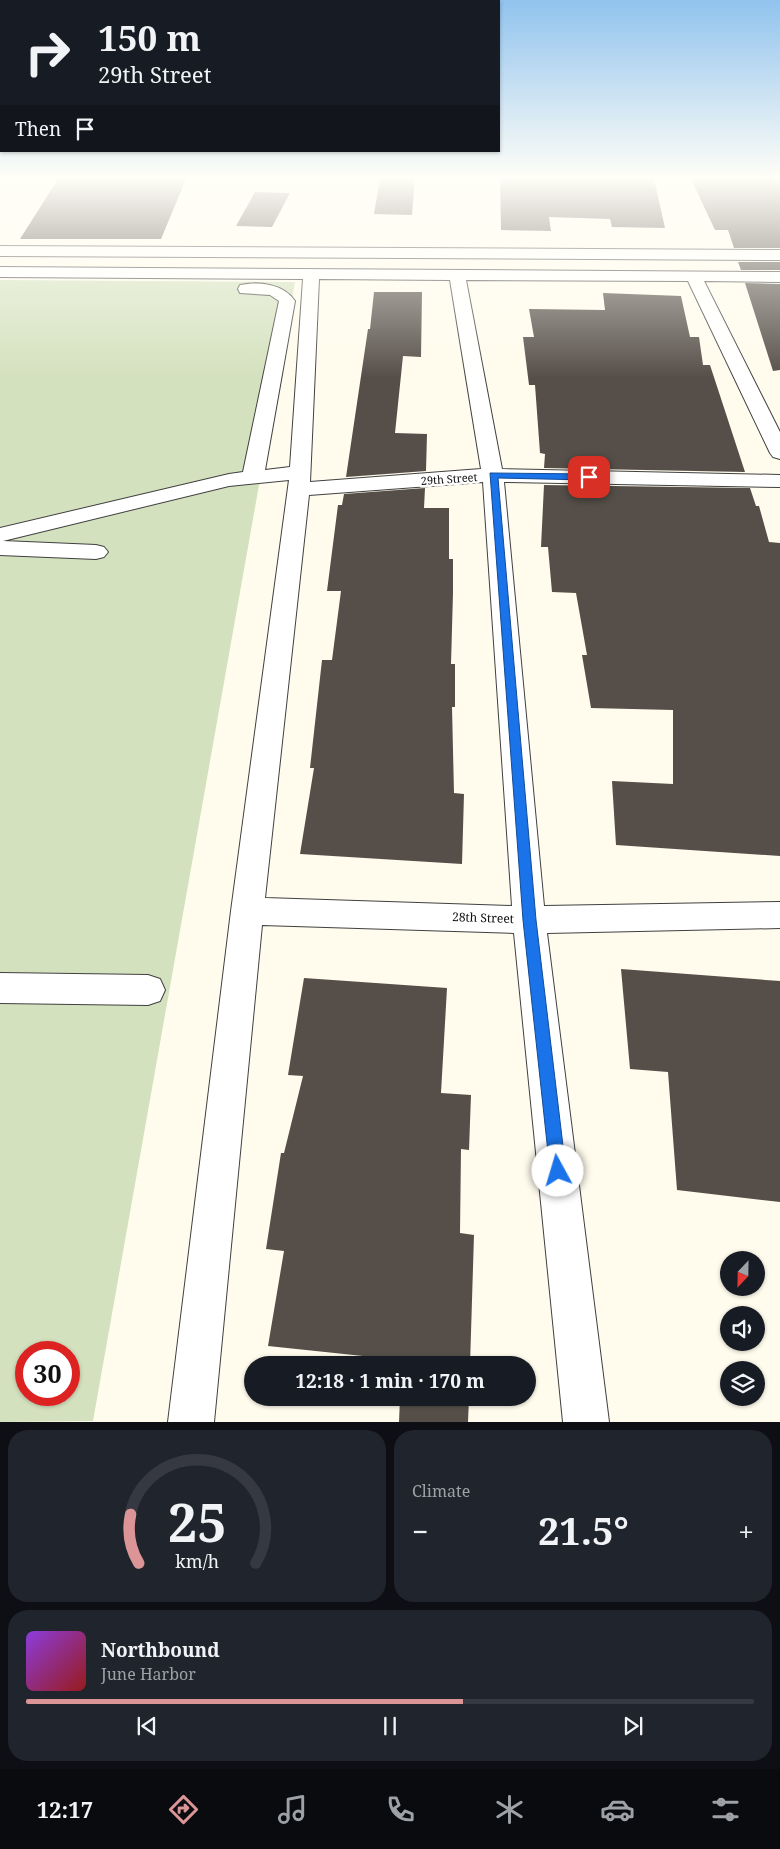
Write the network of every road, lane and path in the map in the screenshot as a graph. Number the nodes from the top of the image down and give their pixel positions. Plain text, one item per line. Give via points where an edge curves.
1 (0, 250) edge
2 (780, 255) edge
3 (0, 272) edge
4 (311, 274) junction
5 (457, 276) junction
6 (694, 277) junction
7 (780, 277) edge
8 (0, 288) edge
9 (780, 453) edge
10 (493, 475) junction
11 (253, 478) junction
12 (780, 480) edge
13 (300, 481) junction
14 (0, 535) edge
15 (0, 548) edge
16 (96, 552) dead end
17 (247, 911) junction
18 (780, 915) edge
19 (530, 920) junction
20 (0, 988) edge
21 (148, 990) dead end
22 (191, 1422) edge
23 (586, 1422) edge

1 - 2 street
3 - 4 street
4 - 5 street
4 - 13 street
5 - 6 street
5 - 10 street
6 - 7 street
6 - 9 street
8 - 11 street via 265,290 284,294 287,301
10 - 12 street, 29th Street
10 - 13 street, 29th Street
10 - 19 street
11 - 13 street, 29th Street
11 - 14 street, 29th Street via 229,480
13 - 17 street
15 - 16 street
17 - 19 street, 28th Street
17 - 22 street
18 - 19 street, 28th Street
19 - 23 street
20 - 21 street

